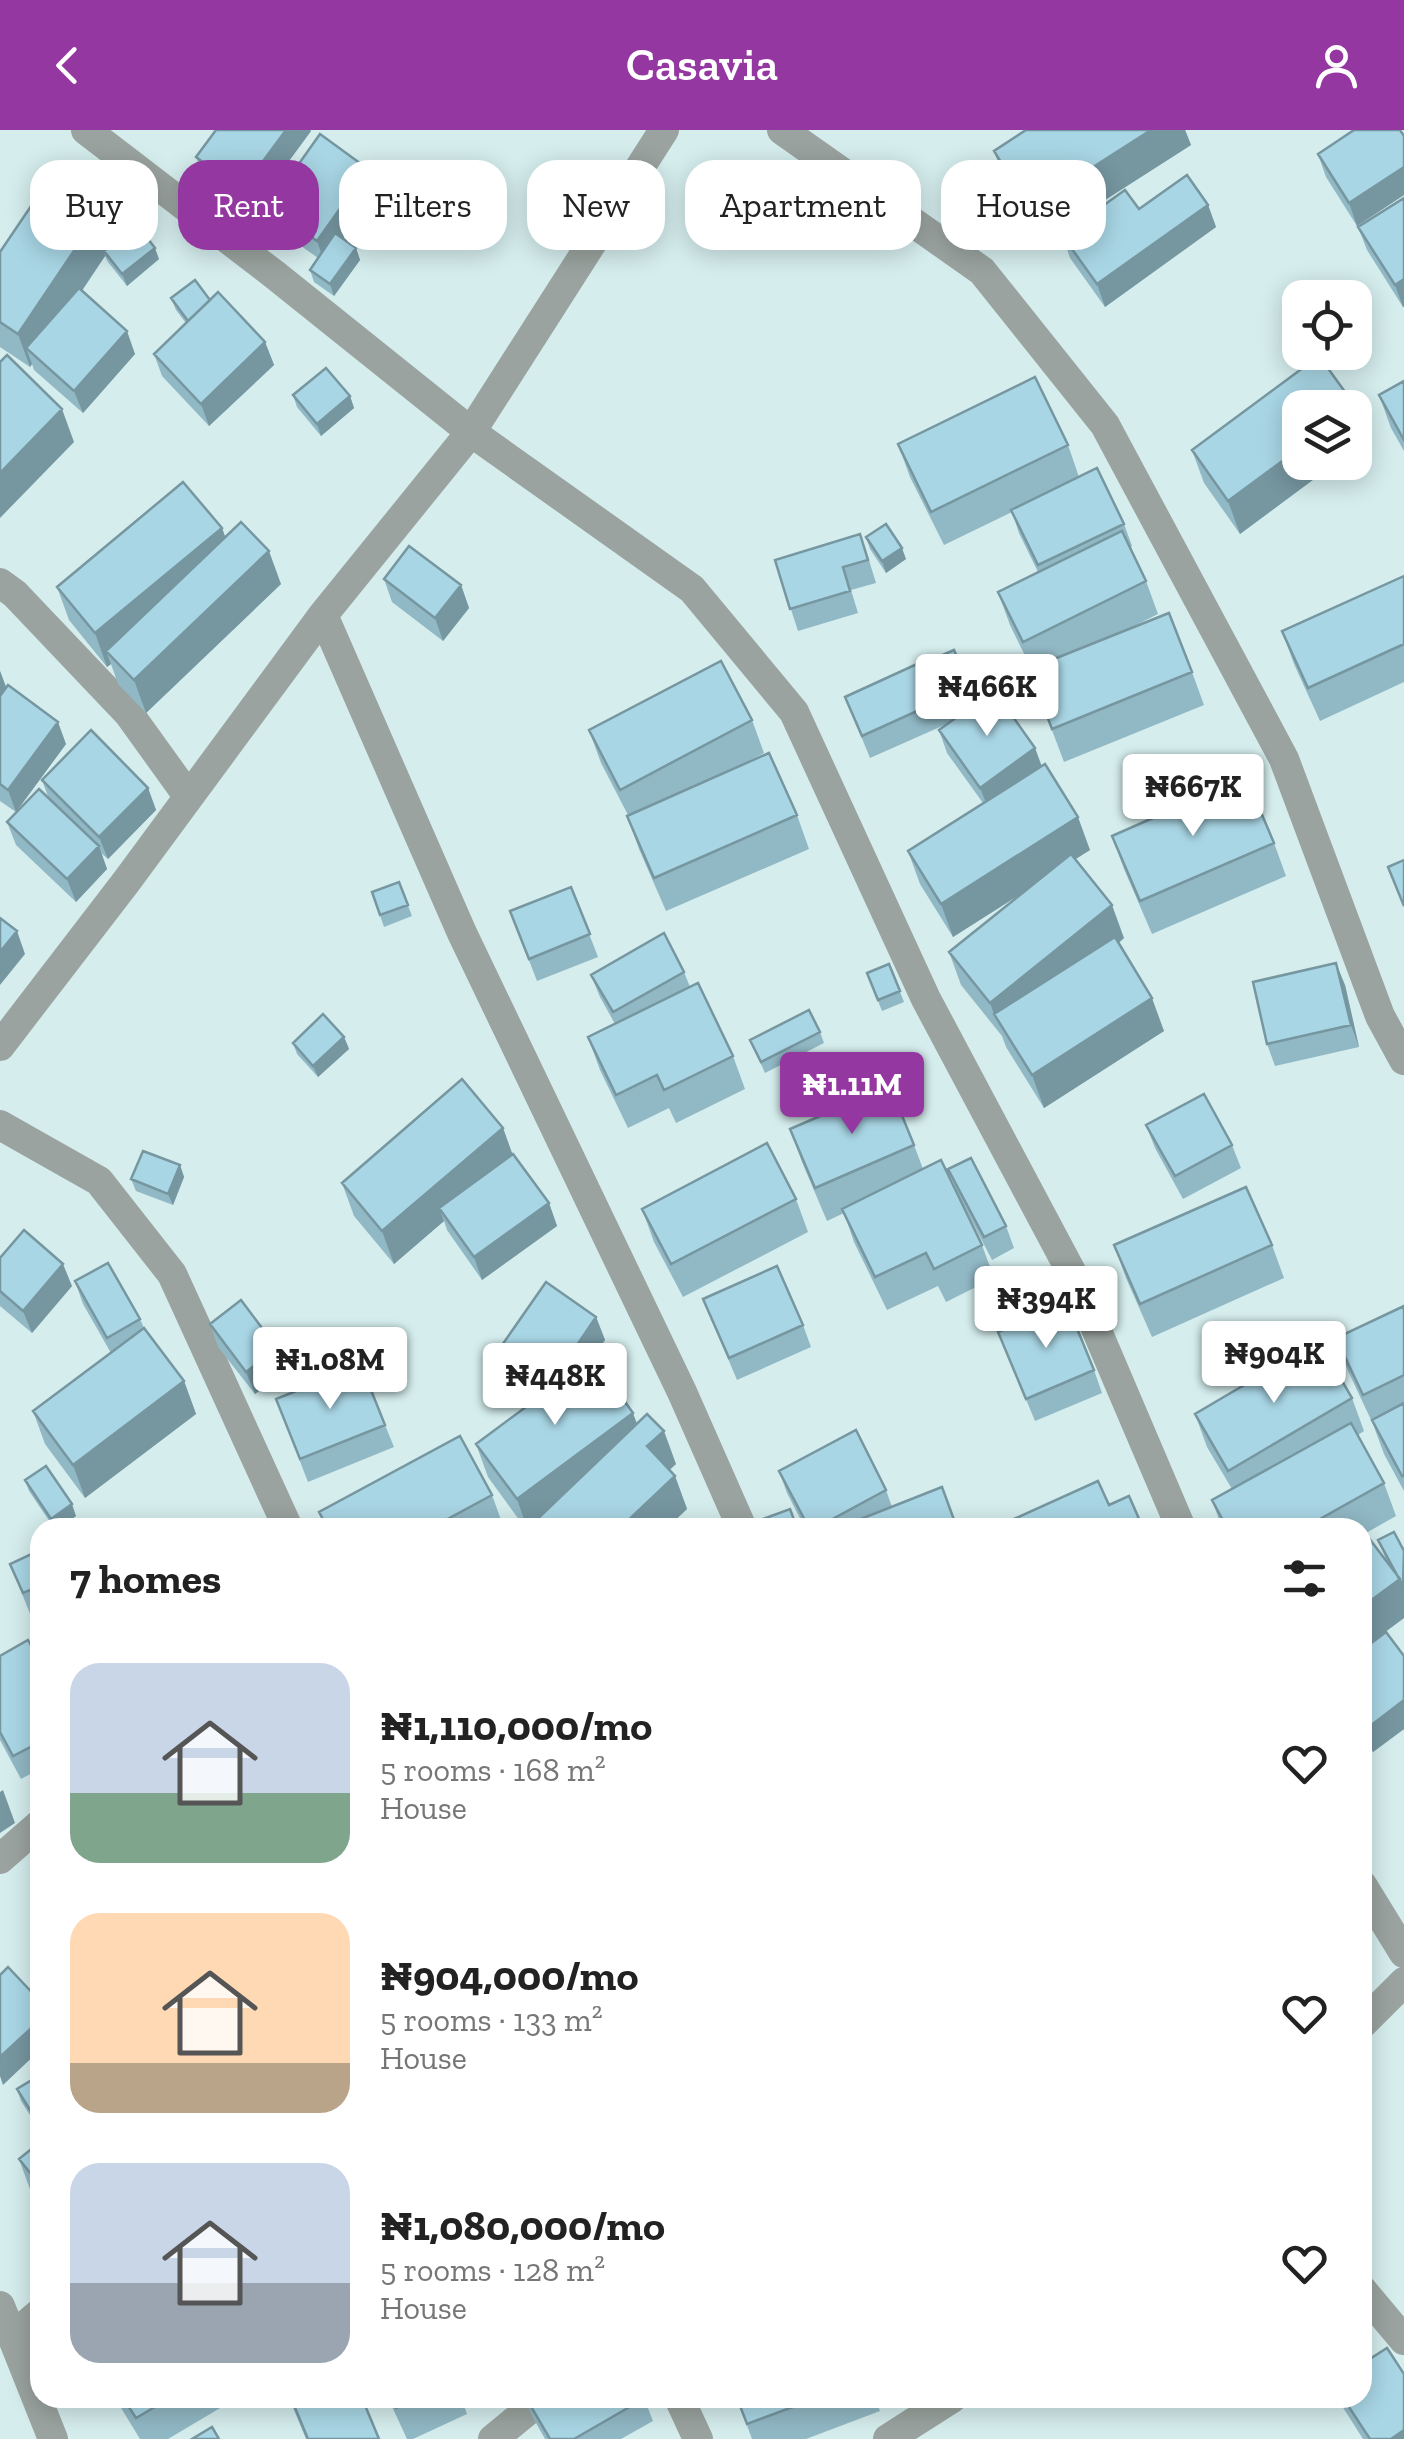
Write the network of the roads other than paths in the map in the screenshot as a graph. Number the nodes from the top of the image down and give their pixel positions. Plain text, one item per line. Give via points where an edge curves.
1 (86, 130) edge
2 (664, 130) edge
3 (782, 130) edge
4 (471, 432) junction
5 (0, 584) edge
6 (323, 615) junction
7 (188, 796) junction
8 (0, 1046) edge
9 (1404, 1060) edge
10 (0, 1125) edge
11 (283, 1518) edge
12 (738, 1518) edge
13 (1177, 1518) edge
14 (30, 1833) edge
15 (0, 1859) edge
16 (1372, 1901) edge
17 (1404, 1953) edge
18 (1404, 1982) edge
19 (1372, 2014) edge
20 (1372, 2302) edge
21 (0, 2306) edge
22 (30, 2322) edge
23 (14, 2336) junction
24 (1404, 2340) edge
25 (30, 2378) edge
26 (41, 2408) edge
27 (531, 2408) edge
28 (684, 2408) edge
29 (936, 2408) edge
30 (53, 2439) edge
31 (493, 2439) edge
32 (698, 2439) edge
33 (888, 2439) edge

1 - 4 street
2 - 4 street
3 - 9 street via 982,271 1106,425 1284,760 1380,1016
4 - 6 street
4 - 13 street via 692,590 794,712 926,999 1074,1277
5 - 7 street via 129,714
6 - 7 street
6 - 12 street via 462,933
7 - 8 street
10 - 11 street via 99,1181 172,1274
14 - 15 street
16 - 17 street
18 - 19 street
20 - 24 street
21 - 23 street
22 - 23 street
23 - 25 street
26 - 30 street
27 - 31 street
28 - 32 street
29 - 33 street

